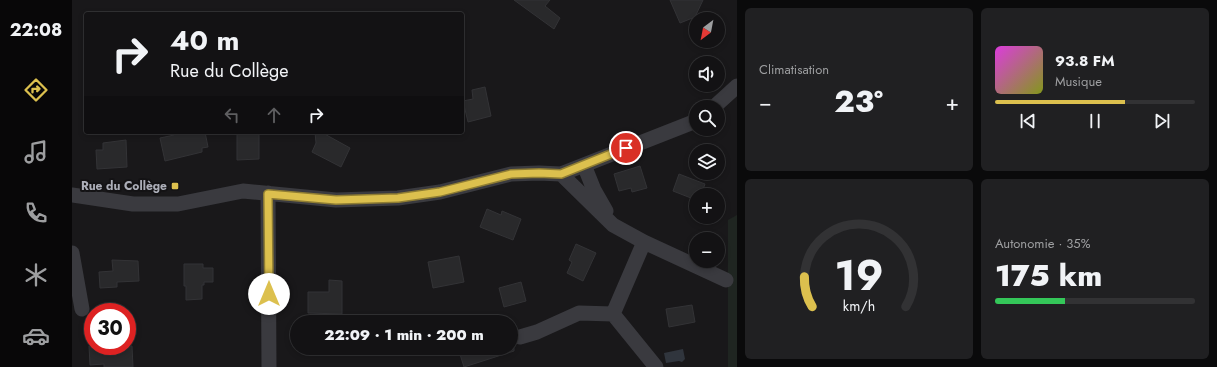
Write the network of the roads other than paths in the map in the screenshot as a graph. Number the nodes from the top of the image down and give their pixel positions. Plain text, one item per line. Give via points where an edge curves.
1 (737, 86) edge
2 (722, 100) edge
3 (689, 124) edge
4 (584, 165) junction
5 (561, 174) junction
6 (268, 194) junction
7 (72, 195) edge
8 (613, 225) junction
9 (644, 242) junction
10 (72, 253) edge
11 (726, 280) dead end
12 (82, 309) dead end
13 (613, 314) junction
14 (520, 336) dead end
15 (269, 367) edge
16 (656, 367) edge

1 - 2 street
3 - 4 street
4 - 5 street
4 - 8 street
5 - 6 street via 511,174 440,192 398,198 336,200
5 - 8 street
6 - 7 street via 244,191 178,204 134,204
6 - 15 street
8 - 9 street
9 - 11 street
9 - 13 street
10 - 12 street
13 - 14 street via 579,313 537,332
13 - 16 street

